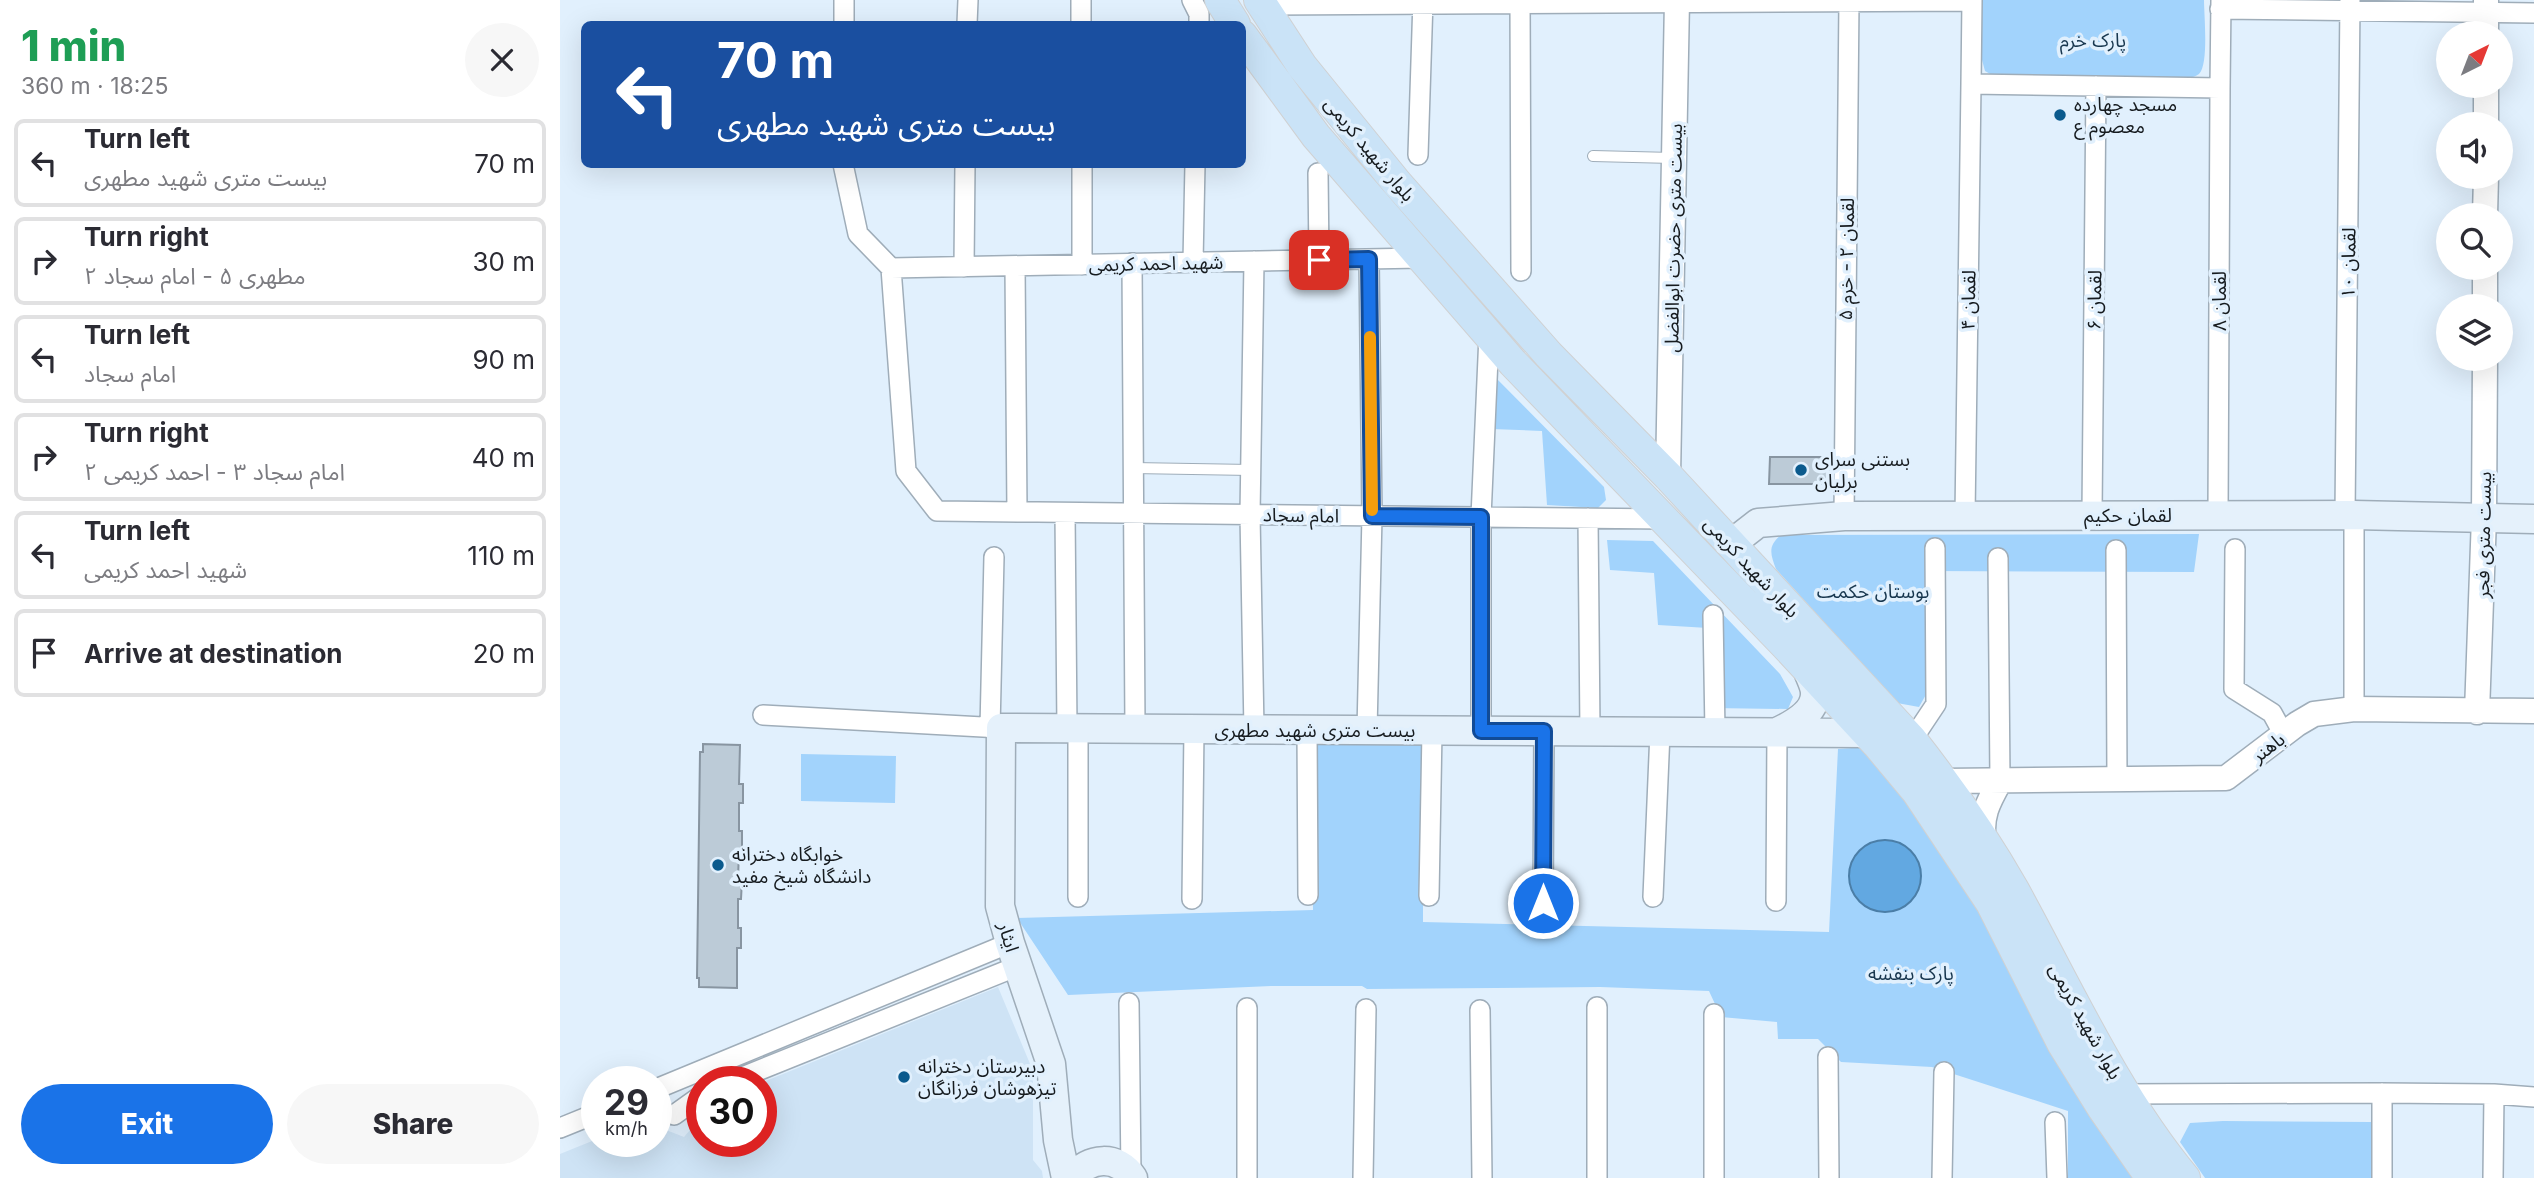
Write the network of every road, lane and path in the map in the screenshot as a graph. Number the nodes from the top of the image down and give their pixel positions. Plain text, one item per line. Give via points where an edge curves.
1 (844, 0) edge
2 (968, 0) edge
3 (1081, 0) edge
4 (1677, 1) edge
5 (1849, 1) edge
6 (1972, 1) edge
7 (1423, 2) edge
8 (1520, 2) edge
9 (1260, 3) edge
10 (2220, 5) edge
11 (2350, 5) edge
12 (1206, 8) edge
13 (2534, 13) edge
14 (2486, 15) edge
15 (844, 21) edge
16 (967, 21) edge
17 (1081, 21) edge
18 (1230, 21) edge
19 (1246, 41) edge
20 (1971, 84) junction
21 (2096, 86) junction
22 (2220, 88) junction
23 (1418, 155) dead end
24 (1593, 156) dead end
25 (1674, 158) junction
26 (845, 168) edge
27 (965, 168) edge
28 (1082, 168) edge
29 (1195, 168) edge
30 (1318, 173) dead end
31 (1421, 258) junction
32 (1369, 259) junction
33 (1319, 260) junction
34 (1254, 261) junction
35 (1193, 262) junction
36 (1132, 263) junction
37 (1082, 265) junction
38 (1014, 266) junction
39 (964, 267) junction
40 (891, 268) junction
41 (1521, 271) dead end
42 (1489, 335) junction
43 (2485, 371) edge
44 (1133, 468) junction
45 (1251, 470) junction
46 (1668, 476) junction
47 (1017, 512) junction
48 (1065, 513) junction
49 (1134, 514) junction
50 (2092, 514) junction
51 (1250, 515) junction
52 (2218, 515) junction
53 (2349, 515) junction
54 (1372, 516) junction
55 (1844, 516) junction
56 (1965, 516) junction
57 (1481, 517) junction
58 (2484, 517) junction
59 (1588, 518) junction
60 (1664, 519) junction
61 (2534, 519) edge
62 (1731, 544) junction
63 (1935, 548) dead end
64 (2235, 549) dead end
65 (2116, 550) dead end
66 (994, 557) dead end
67 (1998, 558) dead end
68 (1713, 615) dead end
69 (1808, 671) junction
70 (2354, 709) junction
71 (2534, 710) edge
72 (2477, 712) junction
73 (763, 715) dead end
74 (996, 728) junction
75 (1073, 729) junction
76 (1135, 729) junction
77 (1194, 729) junction
78 (1254, 730) junction
79 (1307, 730) junction
80 (1367, 730) junction
81 (1432, 731) junction
82 (1481, 731) junction
83 (1544, 731) junction
84 (1590, 732) junction
85 (1660, 732) junction
86 (1715, 732) junction
87 (1777, 732) junction
88 (1866, 733) junction
89 (2284, 735) junction
90 (1912, 740) junction
91 (2117, 780) junction
92 (1944, 781) junction
93 (2000, 781) junction
94 (1984, 842) junction
95 (1308, 895) dead end
96 (1429, 896) dead end
97 (1079, 897) dead end
98 (1653, 897) dead end
99 (1192, 899) dead end
100 (1776, 901) dead end
101 (1543, 903) dead end
102 (1014, 954) junction
103 (1129, 1003) dead end
104 (1597, 1007) dead end
105 (1247, 1009) dead end
106 (1366, 1009) dead end
107 (1480, 1010) dead end
108 (1714, 1014) dead end
109 (1828, 1057) dead end
110 (766, 1066) edge
111 (1944, 1072) dead end
112 (672, 1082) edge
113 (2382, 1093) junction
114 (2126, 1094) junction
115 (2494, 1094) junction
116 (2534, 1097) edge
117 (686, 1106) edge
118 (674, 1115) dead end
119 (581, 1119) edge
120 (2055, 1122) dead end
121 (560, 1128) edge
122 (1075, 1173) edge
123 (1139, 1177) edge
124 (1247, 1178) edge
125 (1363, 1178) edge
126 (1482, 1178) edge
127 (1597, 1178) edge
128 (1714, 1178) edge
129 (1829, 1178) edge
130 (1942, 1178) edge
131 (2057, 1178) edge
132 (2151, 1178) edge
133 (2185, 1178) edge
134 (2382, 1178) edge
135 (2493, 1178) edge

1 - 15 street
2 - 16 street
3 - 17 street
4 - 5 street
4 - 8 street
4 - 25 street, بیست متری حضرت ابوالفضل
5 - 6 street
5 - 55 street, لقمان ۲ - خرم ۵
6 - 20 street, لقمان ۴
7 - 8 street
7 - 9 street
7 - 23 street
8 - 41 street
9 - 46 main road, بلوار شهید کریمی via 1302,66 1396,183 1549,355
10 - 11 street
10 - 22 street, لقمان ۸
11 - 14 street
11 - 53 street, لقمان ۱۰
12 - 18 main road
13 - 14 street
19 - 31 main road, بلوار شهید کریمی via 1315,136
20 - 21 street
20 - 56 street, لقمان ۴
21 - 22 street
21 - 50 street, لقمان ۶
22 - 52 street, لقمان ۸
24 - 25 lane
25 - 46 street, بیست متری حضرت ابوالفضل
26 - 40 street via 858,234
27 - 39 street
28 - 37 street
29 - 35 street
30 - 33 street
31 - 32 street, شهید احمد کریمی
31 - 42 main road, بلوار شهید کریمی
32 - 33 street, شهید احمد کریمی
32 - 54 street
33 - 34 street, شهید احمد کریمی
34 - 35 street, شهید احمد کریمی
34 - 45 street
35 - 36 street, شهید احمد کریمی
36 - 37 street, شهید احمد کریمی
36 - 44 street
37 - 38 street, شهید احمد کریمی
38 - 39 street, شهید احمد کریمی
38 - 47 street
39 - 40 street, شهید احمد کریمی
40 - 47 street, امام سجاد via 906,471 937,512
42 - 57 street
42 - 60 main road, بلوار شهید کریمی
43 - 58 street, بیست متری فجر
44 - 45 lane
44 - 49 street
45 - 51 street
46 - 62 main road, بلوار شهید کریمی
47 - 48 street, امام سجاد
48 - 49 street, امام سجاد
48 - 75 street
49 - 51 street, امام سجاد
49 - 76 street
50 - 52 main road, لقمان حکیم
50 - 56 main road, لقمان حکیم
51 - 54 street, امام سجاد
51 - 78 street
52 - 53 main road, لقمان حکیم
53 - 58 main road, لقمان حکیم
53 - 70 street, لقمان ۱۰
54 - 57 street, امام سجاد
54 - 80 street
55 - 56 main road, لقمان حکیم
55 - 62 main road, لقمان حکیم via 1758,523
57 - 59 street, امام سجاد
57 - 82 street
58 - 61 main road, لقمان حکیم
58 - 72 street, بیست متری فجر
59 - 60 street, امام سجاد
59 - 84 street
60 - 69 main road, بلوار شهید کریمی
62 - 90 main road, بلوار شهید کریمی
63 - 90 street via 1936,704
64 - 89 street via 2234,690 2272,713
65 - 91 street
66 - 74 street
67 - 93 street
68 - 86 street
69 - 87 main road via 1815,694 1812,706
69 - 88 main road, بلوار شهید کریمی
70 - 72 street, باهنر
70 - 89 street, باهنر via 2314,714
71 - 72 street, باهنر
73 - 74 street, بیست متری شهید مطهری
74 - 75 main road, بیست متری شهید مطهری
74 - 102 main road, ایثار via 1000,906
75 - 76 main road, بیست متری شهید مطهری
75 - 97 street
76 - 77 main road, بیست متری شهید مطهری
77 - 78 main road, بیست متری شهید مطهری
77 - 99 street
78 - 79 main road, بیست متری شهید مطهری
79 - 80 main road, بیست متری شهید مطهری
79 - 95 street
80 - 81 main road, بیست متری شهید مطهری
81 - 82 main road, بیست متری شهید مطهری
81 - 96 street
82 - 83 main road, بیست متری شهید مطهری
83 - 84 main road, بیست متری شهید مطهری
83 - 101 street
84 - 85 main road, بیست متری شهید مطهری
85 - 86 main road, بیست متری شهید مطهری
85 - 98 street
86 - 87 main road, بیست متری شهید مطهری
87 - 88 main road, بیست متری شهید مطهری
87 - 100 street
88 - 132 main road, بلوار شهید کریمی via 1917,792 1991,904 2062,1044
89 - 91 street, باهنر via 2226,778
90 - 92 main road, بلوار شهید کریمی
91 - 93 street, باهنر
92 - 93 street, باهنر
92 - 94 main road, بلوار شهید کریمی
93 - 94 street via 1984,809
94 - 114 main road, بلوار شهید کریمی
102 - 110 street
102 - 112 street
102 - 122 main road, ایثار via 1051,1064 1058,1140 1078,1164
103 - 123 street
104 - 127 street
105 - 124 street
106 - 125 street
107 - 126 street
108 - 128 street
109 - 129 street
111 - 130 street
113 - 114 street
113 - 115 street
113 - 134 street
114 - 133 main road, بلوار شهید کریمی
115 - 116 street
115 - 135 street
117 - 118 street
119 - 121 street
120 - 131 street
122 - 123 main road via 1105,1161

